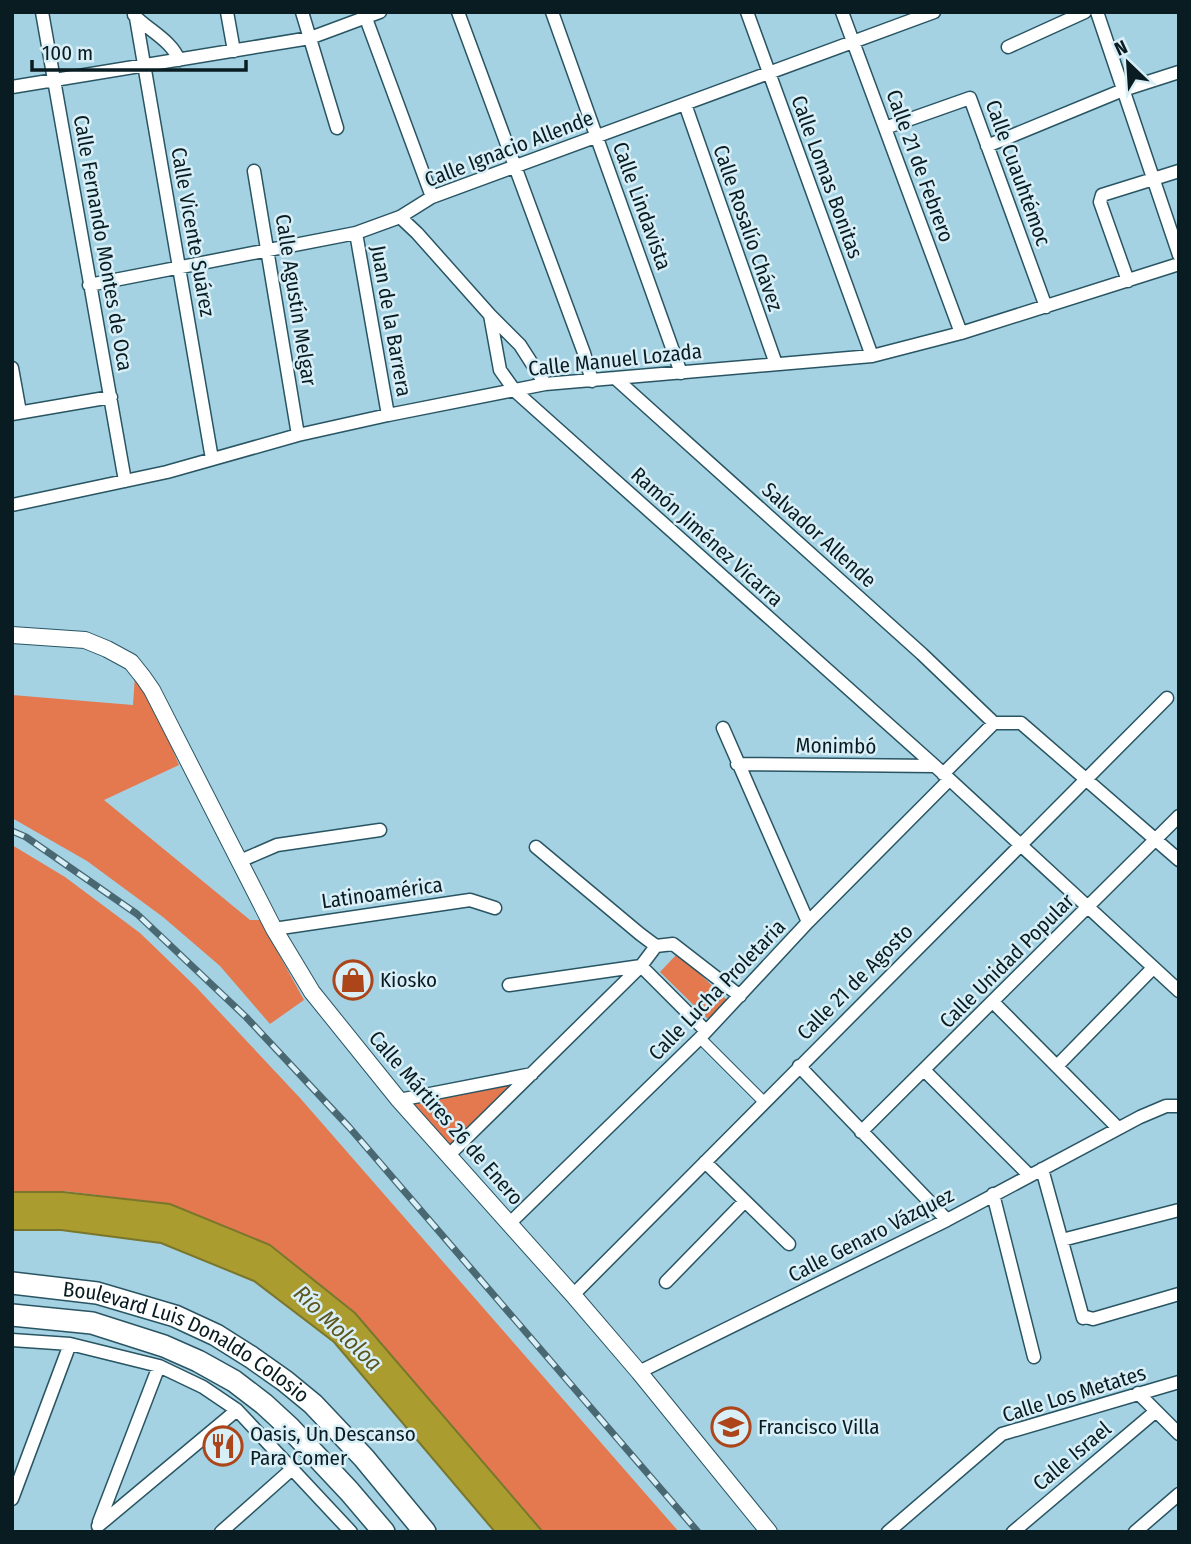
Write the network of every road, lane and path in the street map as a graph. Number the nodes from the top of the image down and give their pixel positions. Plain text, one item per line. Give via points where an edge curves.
1 (42, 12) edge
2 (227, 12) edge
3 (302, 12) edge
4 (380, 12) edge
5 (458, 12) edge
6 (552, 12) edge
7 (747, 12) edge
8 (842, 12) edge
9 (934, 12) edge
10 (1084, 12) edge
11 (1097, 12) edge
12 (134, 14) edge
13 (364, 15) edge
14 (310, 38) junction
15 (853, 42) junction
16 (1008, 47) dead end
17 (233, 51) junction
18 (179, 60) junction
19 (144, 65) junction
20 (1179, 72) edge
21 (769, 73) junction
22 (54, 80) junction
23 (12, 87) edge
24 (1123, 90) junction
25 (685, 104) junction
26 (337, 128) dead end
27 (885, 128) junction
28 (597, 136) junction
29 (987, 146) junction
30 (514, 167) junction
31 (254, 171) dead end
32 (1179, 171) edge
33 (1153, 179) junction
34 (432, 197) junction
35 (400, 217) junction
36 (356, 233) junction
37 (269, 250) junction
38 (1179, 255) edge
39 (1179, 264) edge
40 (179, 267) junction
41 (1128, 281) junction
42 (89, 285) junction
43 (1046, 307) junction
44 (490, 315) junction
45 (961, 332) junction
46 (872, 356) junction
47 (776, 364) junction
48 (12, 368) edge
49 (681, 373) junction
50 (615, 379) junction
51 (592, 381) junction
52 (545, 384) junction
53 (515, 391) junction
54 (111, 397) junction
55 (16, 413) edge
56 (388, 415) junction
57 (299, 435) junction
58 (212, 459) junction
59 (125, 481) junction
60 (12, 505) edge
61 (12, 635) edge
62 (1167, 698) dead end
63 (994, 723) junction
64 (723, 728) dead end
65 (737, 764) junction
66 (942, 773) junction
67 (1086, 778) junction
68 (1179, 816) edge
69 (380, 830) dead end
70 (1155, 839) junction
71 (1020, 845) junction
72 (536, 847) dead end
73 (1179, 860) edge
74 (240, 861) junction
75 (495, 908) dead end
76 (1087, 908) junction
77 (808, 922) junction
78 (274, 929) junction
79 (656, 946) junction
80 (641, 966) junction
81 (1153, 968) junction
82 (509, 985) dead end
83 (1179, 991) edge
84 (740, 996) junction
85 (993, 1002) junction
86 (703, 1034) junction
87 (799, 1066) junction
88 (1057, 1066) junction
89 (924, 1070) junction
90 (532, 1074) junction
91 (399, 1100) junction
92 (764, 1102) junction
93 (1172, 1106) edge
94 (1118, 1128) junction
95 (861, 1132) junction
96 (449, 1155) junction
97 (705, 1162) junction
98 (1042, 1169) junction
99 (1029, 1175) junction
100 (993, 1194) junction
101 (745, 1201) junction
102 (1179, 1210) edge
103 (947, 1220) junction
104 (510, 1223) junction
105 (1062, 1240) junction
106 (789, 1244) dead end
107 (666, 1282) dead end
108 (12, 1283) edge
109 (1179, 1294) edge
110 (572, 1295) junction
111 (12, 1315) edge
112 (12, 1340) edge
113 (70, 1344) junction
114 (1034, 1357) dead end
115 (159, 1366) junction
116 (639, 1372) junction
117 (1179, 1382) edge
118 (1138, 1393) junction
119 (237, 1410) junction
120 (1156, 1410) junction
121 (1179, 1434) edge
122 (292, 1469) junction
123 (1179, 1494) edge
124 (12, 1499) edge
125 (96, 1529) edge
126 (892, 1530) edge
127 (348, 1531) edge
128 (1138, 1531) edge
129 (221, 1532) edge
130 (384, 1532) edge
131 (425, 1532) edge
132 (769, 1532) edge
133 (1013, 1532) edge

1 - 22 street, Calle Fernando Montes de Oca
2 - 17 street
3 - 14 street
4 - 13 street
5 - 30 street
6 - 28 street, Calle Lindavista
7 - 21 street, Calle Lomas Bonitas
8 - 15 street, Calle 21 de Febrero
9 - 15 street, Calle Ignacio Allende
10 - 16 street
11 - 24 street
12 - 18 street
12 - 19 street, Calle Vicente Suárez
13 - 14 street
13 - 34 street
14 - 17 street
14 - 26 street
15 - 21 street, Calle Ignacio Allende
15 - 27 street, Calle 21 de Febrero
17 - 18 street
18 - 19 street
19 - 22 street
19 - 40 street, Calle Vicente Suárez
20 - 24 street
21 - 25 street, Calle Ignacio Allende
21 - 46 street, Calle Lomas Bonitas
22 - 23 street
22 - 42 street, Calle Fernando Montes de Oca
24 - 29 street
24 - 33 street
25 - 28 street, Calle Ignacio Allende
25 - 47 street, Calle Rosalío Chávez
27 - 29 street, Calle Cuauhtémoc via 970,98
27 - 45 street, Calle 21 de Febrero
28 - 30 street, Calle Ignacio Allende
28 - 49 street, Calle Lindavista
29 - 43 street, Calle Cuauhtémoc
30 - 34 street, Calle Ignacio Allende
30 - 51 street
31 - 37 street, Calle Agustín Melgar
32 - 33 street
33 - 38 street
33 - 41 street via 1102,195 1100,202
34 - 35 street, Calle Ignacio Allende
35 - 36 street, Calle Ignacio Allende
35 - 44 street
36 - 37 street, Calle Ignacio Allende
36 - 56 street, Juan de la Barrera
37 - 40 street, Calle Ignacio Allende
37 - 57 street, Calle Agustín Melgar
39 - 41 street, Calle Manuel Lozada
40 - 42 street, Calle Ignacio Allende
40 - 58 street, Calle Vicente Suárez
41 - 43 street, Calle Manuel Lozada
42 - 54 street, Calle Fernando Montes de Oca
43 - 45 street, Calle Manuel Lozada
44 - 52 street via 520,345
44 - 53 street, Ramón Jiménez Vicarra via 500,370
45 - 46 street, Calle Manuel Lozada
46 - 47 street, Calle Manuel Lozada
47 - 49 street, Calle Manuel Lozada
48 - 55 street
49 - 50 street, Calle Manuel Lozada
50 - 51 street, Calle Manuel Lozada
50 - 63 street, Salvador Allende
51 - 52 street, Calle Manuel Lozada
52 - 53 street, Calle Manuel Lozada
53 - 56 street, Calle Manuel Lozada
53 - 66 street, Ramón Jiménez Vicarra
54 - 55 street
54 - 59 street, Calle Fernando Montes de Oca
56 - 57 street, Calle Manuel Lozada
57 - 58 street, Calle Manuel Lozada
58 - 59 street, Calle Manuel Lozada
59 - 60 street, Calle Manuel Lozada
61 - 74 street, Calle Mártires 26 de Enero via 85,640 131,662 152,690
62 - 67 street, Calle 21 de Agosto
63 - 66 street, Calle Lucha Proletaria
63 - 67 street via 1021,723
64 - 65 street
65 - 66 street, Monimbó
65 - 77 street
66 - 71 street, Ramón Jiménez Vicarra
66 - 77 street, Calle Lucha Proletaria
67 - 70 street
67 - 71 street, Calle 21 de Agosto
68 - 70 street, Calle Unidad Popular
69 - 74 street via 276,845
70 - 73 street
70 - 76 street, Calle Unidad Popular
71 - 76 street, Ramón Jiménez Vicarra
71 - 87 street, Calle 21 de Agosto
72 - 79 street
74 - 78 street, Calle Mártires 26 de Enero
75 - 78 street, Latinoamérica via 470,900
76 - 81 street, Ramón Jiménez Vicarra
76 - 85 street, Calle Unidad Popular
77 - 84 street, Calle Lucha Proletaria
78 - 91 street, Calle Mártires 26 de Enero via 312,992
79 - 80 street
79 - 84 street via 673,944
80 - 82 street
80 - 86 street
80 - 90 street
81 - 83 street, Ramón Jiménez Vicarra
81 - 88 street
84 - 86 street, Calle Lucha Proletaria
85 - 88 street
85 - 89 street, Calle Unidad Popular
86 - 92 street
86 - 104 street, Calle Lucha Proletaria
87 - 92 street, Calle 21 de Agosto
87 - 95 street
88 - 94 street
89 - 95 street, Calle Unidad Popular
89 - 99 street
90 - 91 street
90 - 96 street
91 - 96 street, Calle Mártires 26 de Enero
92 - 97 street, Calle 21 de Agosto
93 - 94 street, Calle Genaro Vázquez
94 - 98 street, Calle Genaro Vázquez
95 - 103 street
96 - 104 street, Calle Mártires 26 de Enero
97 - 101 street
97 - 110 street, Calle 21 de Agosto
98 - 99 street, Calle Genaro Vázquez
98 - 105 street
99 - 100 street, Calle Genaro Vázquez
100 - 103 street, Calle Genaro Vázquez
100 - 114 street
101 - 106 street
101 - 107 street
102 - 105 street
103 - 116 street, Calle Genaro Vázquez
104 - 110 street, Calle Mártires 26 de Enero
105 - 109 street via 1083,1318
108 - 131 main road, Boulevard Luis Donaldo Colosio via 97,1293 175,1316 216,1335 313,1404
110 - 116 street, Calle Mártires 26 de Enero
111 - 130 main road, Boulevard Luis Donaldo Colosio via 92,1323 164,1346 234,1381 289,1427
112 - 113 street, Boulevard Luis Donaldo Colosio
113 - 115 street, Boulevard Luis Donaldo Colosio
113 - 124 street
115 - 119 street, Boulevard Luis Donaldo Colosio
115 - 125 street
116 - 132 street, Calle Mártires 26 de Enero
117 - 118 street, Calle Los Metates
118 - 120 street
118 - 126 street, Calle Los Metates via 1002,1434
119 - 122 street, Boulevard Luis Donaldo Colosio
119 - 125 street
120 - 121 street
120 - 133 street, Calle Israel
122 - 127 street, Boulevard Luis Donaldo Colosio
122 - 129 street
123 - 128 street

